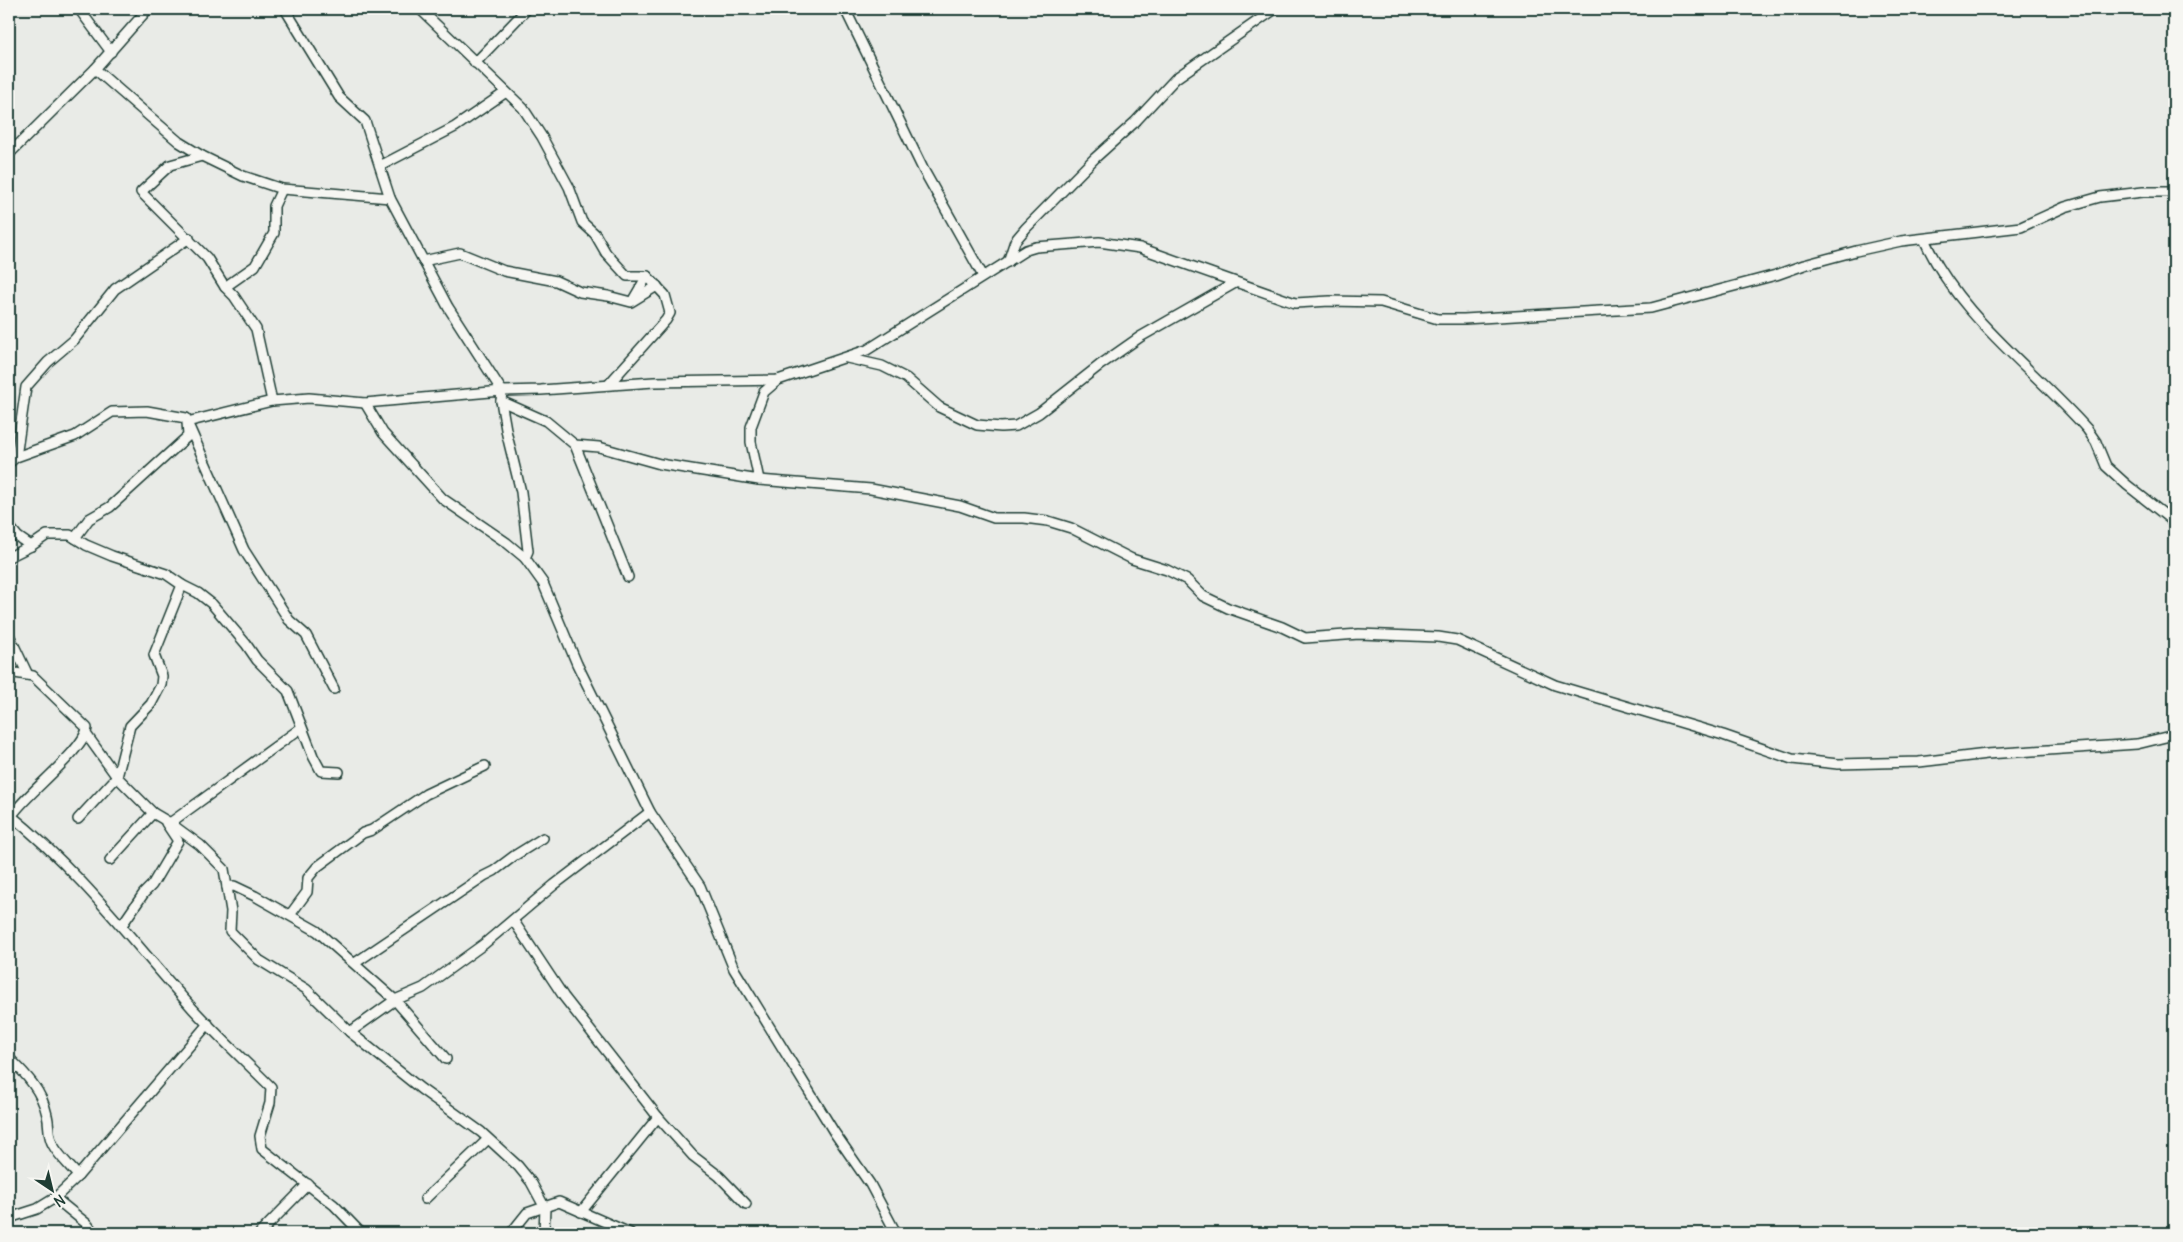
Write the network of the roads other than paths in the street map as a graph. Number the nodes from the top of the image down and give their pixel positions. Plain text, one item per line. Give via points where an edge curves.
1 (80, 9) edge
2 (148, 9) edge
3 (285, 9) edge
4 (420, 9) edge
5 (527, 9) edge
6 (845, 9) edge
7 (1275, 9) edge
8 (111, 52) junction
9 (475, 63) junction
10 (95, 69) junction
11 (506, 92) junction
12 (9, 154) edge
13 (202, 156) junction
14 (380, 166) junction
15 (282, 189) junction
16 (2174, 192) edge
17 (390, 198) junction
18 (189, 238) junction
19 (1924, 239) junction
20 (423, 261) junction
21 (1008, 262) junction
22 (647, 276) junction
23 (983, 276) junction
24 (1235, 282) junction
25 (657, 286) junction
26 (225, 287) junction
27 (632, 302) junction
28 (847, 358) junction
29 (778, 380) junction
30 (609, 384) junction
31 (502, 391) junction
32 (272, 401) junction
33 (501, 401) junction
34 (365, 403) junction
35 (187, 422) junction
36 (576, 445) junction
37 (12, 460) edge
38 (759, 480) junction
39 (2174, 522) edge
40 (9, 526) edge
41 (74, 538) junction
42 (31, 546) junction
43 (9, 557) edge
44 (525, 558) junction
45 (628, 577) dead end
46 (182, 585) junction
47 (9, 635) edge
48 (9, 672) edge
49 (28, 675) junction
50 (334, 689) dead end
51 (301, 728) junction
52 (86, 734) junction
53 (2174, 735) edge
54 (485, 766) dead end
55 (339, 772) dead end
56 (117, 777) junction
57 (650, 812) junction
58 (153, 813) junction
59 (10, 815) edge
60 (78, 819) dead end
61 (168, 822) junction
62 (9, 833) edge
63 (542, 838) dead end
64 (110, 860) dead end
65 (227, 887) junction
66 (290, 915) junction
67 (513, 920) junction
68 (122, 926) junction
69 (355, 963) junction
70 (395, 1000) junction
71 (208, 1024) junction
72 (350, 1032) junction
73 (9, 1058) edge
74 (446, 1059) dead end
75 (658, 1117) junction
76 (487, 1140) junction
77 (78, 1176) junction
78 (308, 1184) junction
79 (55, 1198) junction
80 (425, 1199) dead end
81 (746, 1204) dead end
82 (545, 1208) junction
83 (582, 1212) junction
84 (9, 1218) edge
85 (94, 1233) edge
86 (260, 1233) edge
87 (362, 1233) edge
88 (511, 1233) edge
89 (544, 1233) edge
90 (630, 1233) edge
91 (896, 1233) edge

1 - 8 street
2 - 8 street
3 - 14 street via 340,96 365,122
4 - 9 street
5 - 9 street
6 - 23 street via 923,169
7 - 21 street via 1176,78 1026,228 1015,241
8 - 10 street
9 - 11 street
10 - 12 street
10 - 13 street via 154,122
11 - 14 street via 455,127
11 - 22 street via 523,108 542,137 582,222 628,276
13 - 15 street via 243,176
13 - 18 street via 170,166 141,192
14 - 17 street
15 - 17 street
15 - 26 street via 274,206 274,233 255,266
16 - 19 street via 2100,197 2065,207 2021,227
17 - 20 street
18 - 26 street via 207,258
18 - 37 street via 116,289 74,340 26,387
19 - 24 street via 1856,250 1651,308 1438,318 1382,302 1295,303
19 - 39 street via 1942,275 2016,359 2087,429 2104,464
20 - 27 street via 460,253 504,271 556,281 580,292
20 - 31 street
21 - 23 street
21 - 24 street via 1036,247 1099,242 1140,248
22 - 25 street
22 - 27 street
23 - 28 street via 867,350
24 - 28 street via 1140,338 1040,413 1016,426 977,424 939,407 906,378 882,366
25 - 27 street
25 - 30 street via 666,296 670,312
26 - 32 street via 256,329
28 - 29 street
29 - 30 street
29 - 38 street via 764,392 751,427
30 - 31 street
31 - 33 street
31 - 34 street
32 - 34 street via 309,398
32 - 35 street
33 - 36 street via 546,422
33 - 44 street via 521,492 528,551
34 - 44 street via 383,433 444,499
35 - 37 street via 186,418 147,411 112,412 75,436
35 - 41 street via 188,436 110,507 90,519
35 - 50 street via 244,550 289,620 306,635
36 - 38 street via 599,447 660,464
36 - 45 street
38 - 53 street via 872,489 960,506 994,518 1024,518 1071,528 1132,559 1187,580 1203,596 1228,608 1305,638 1359,634 1457,640 1555,685 1792,759 1838,764 1919,762 2136,744
40 - 42 street via 18,538
41 - 42 street via 70,535 47,536
41 - 46 street via 112,556 166,574
42 - 43 street
44 - 57 street via 543,583 577,664
46 - 51 street via 212,604 257,660 288,691
46 - 56 street via 154,655 163,680 152,704 130,726
47 - 49 street
48 - 49 street
49 - 52 street via 33,676 87,728
51 - 55 street via 321,771
51 - 61 street
52 - 56 street
52 - 59 street
54 - 66 street via 426,794 363,833 317,867 308,878 307,892
56 - 58 street
56 - 60 street
57 - 67 street
57 - 91 street via 700,886 734,969 834,1132 870,1184
58 - 61 street
58 - 64 street
59 - 62 street
59 - 68 street via 63,862
61 - 65 street via 224,869
61 - 68 street via 178,841
63 - 69 street
65 - 66 street via 234,886
65 - 72 street via 230,931 259,960 306,989
66 - 69 street via 318,931
67 - 70 street via 423,988
67 - 75 street via 564,997
68 - 71 street
69 - 70 street
70 - 72 street
70 - 74 street
71 - 77 street
71 - 78 street via 271,1087 270,1103 260,1136 262,1149
72 - 76 street via 481,1132
73 - 77 street via 38,1092 54,1147
75 - 81 street via 693,1156 719,1176
75 - 83 street
76 - 80 street
76 - 82 street via 518,1166
77 - 79 street
78 - 86 street
78 - 87 street
79 - 84 street via 38,1209
79 - 85 street
82 - 83 street via 559,1202
82 - 88 street via 527,1213
82 - 89 street
83 - 90 street

